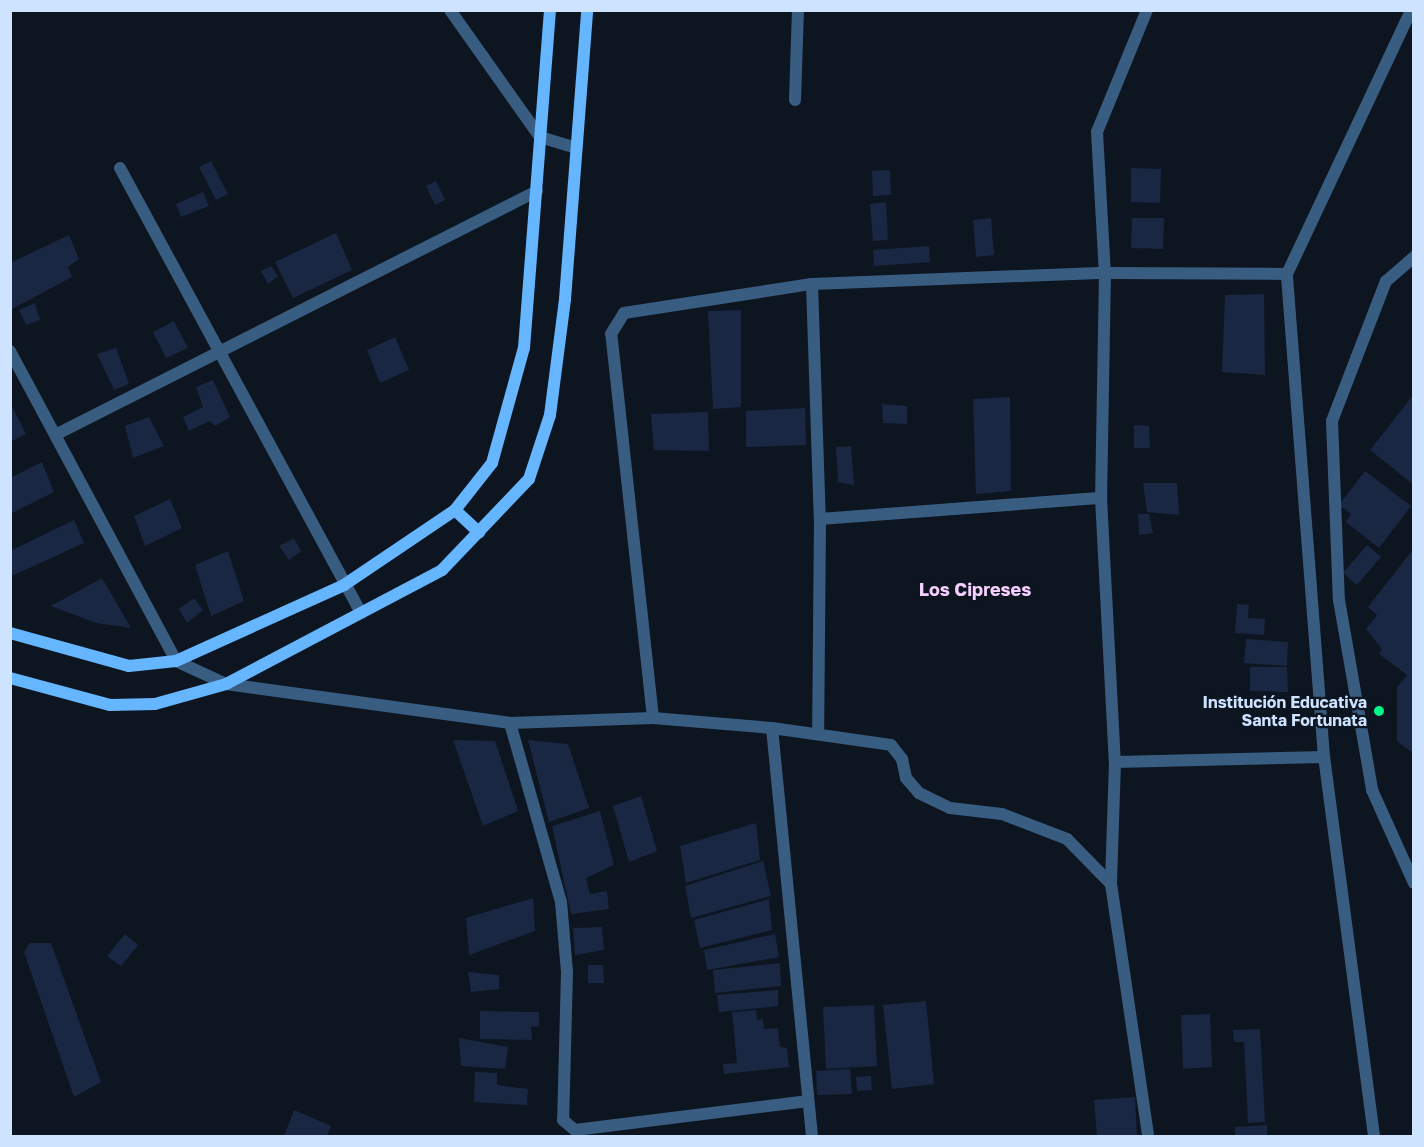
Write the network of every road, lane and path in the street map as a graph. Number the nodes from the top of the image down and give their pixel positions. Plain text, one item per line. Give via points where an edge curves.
1 (450, 10) edge
2 (550, 10) edge
3 (586, 10) edge
4 (798, 10) edge
5 (1147, 10) edge
6 (1411, 10) edge
7 (795, 100) dead end
8 (540, 137) junction
9 (576, 147) junction
10 (120, 168) dead end
11 (537, 191) junction
12 (1413, 257) edge
13 (1105, 273) junction
14 (1287, 274) junction
15 (812, 284) junction
16 (10, 351) edge
17 (221, 352) junction
18 (57, 434) junction
19 (1101, 498) junction
20 (455, 510) junction
21 (820, 519) junction
22 (479, 532) junction
23 (344, 585) junction
24 (361, 613) junction
25 (10, 633) edge
26 (176, 661) junction
27 (10, 678) edge
28 (226, 684) junction
29 (653, 718) junction
30 (510, 723) junction
31 (772, 728) junction
32 (818, 734) junction
33 (1324, 757) junction
34 (1115, 762) junction
35 (1413, 883) edge
36 (1112, 884) junction
37 (808, 1101) junction
38 (812, 1137) edge
39 (1148, 1137) edge
40 (1374, 1137) edge

1 - 8 street
2 - 8 main road
3 - 9 main road
4 - 7 street
5 - 13 street via 1097,132
6 - 14 street
8 - 9 street
8 - 11 main road
9 - 22 main road via 565,299 550,415 528,480
10 - 17 street
11 - 17 street
11 - 20 main road via 524,348 492,463
12 - 35 street via 1386,281 1332,421 1339,600 1372,790
13 - 14 street
13 - 15 street
13 - 19 street
14 - 33 street
15 - 21 street
15 - 29 street via 624,314 611,334
16 - 18 street
17 - 18 street
17 - 23 street
18 - 26 street
19 - 21 street
19 - 34 street
20 - 22 main road
20 - 23 main road
21 - 32 street
22 - 24 main road via 442,570
23 - 24 street
23 - 26 main road
24 - 28 main road
25 - 26 main road via 129,666
26 - 28 street
27 - 28 main road via 110,705 155,704
28 - 30 street
29 - 30 street
29 - 31 street
30 - 37 street via 561,902 567,972 562,1120 575,1130
31 - 32 street
31 - 37 street
32 - 36 street via 891,745 902,759 906,778 919,794 950,808 1002,814 1067,839
33 - 34 street
33 - 40 street
34 - 36 street
36 - 39 street
37 - 38 street

